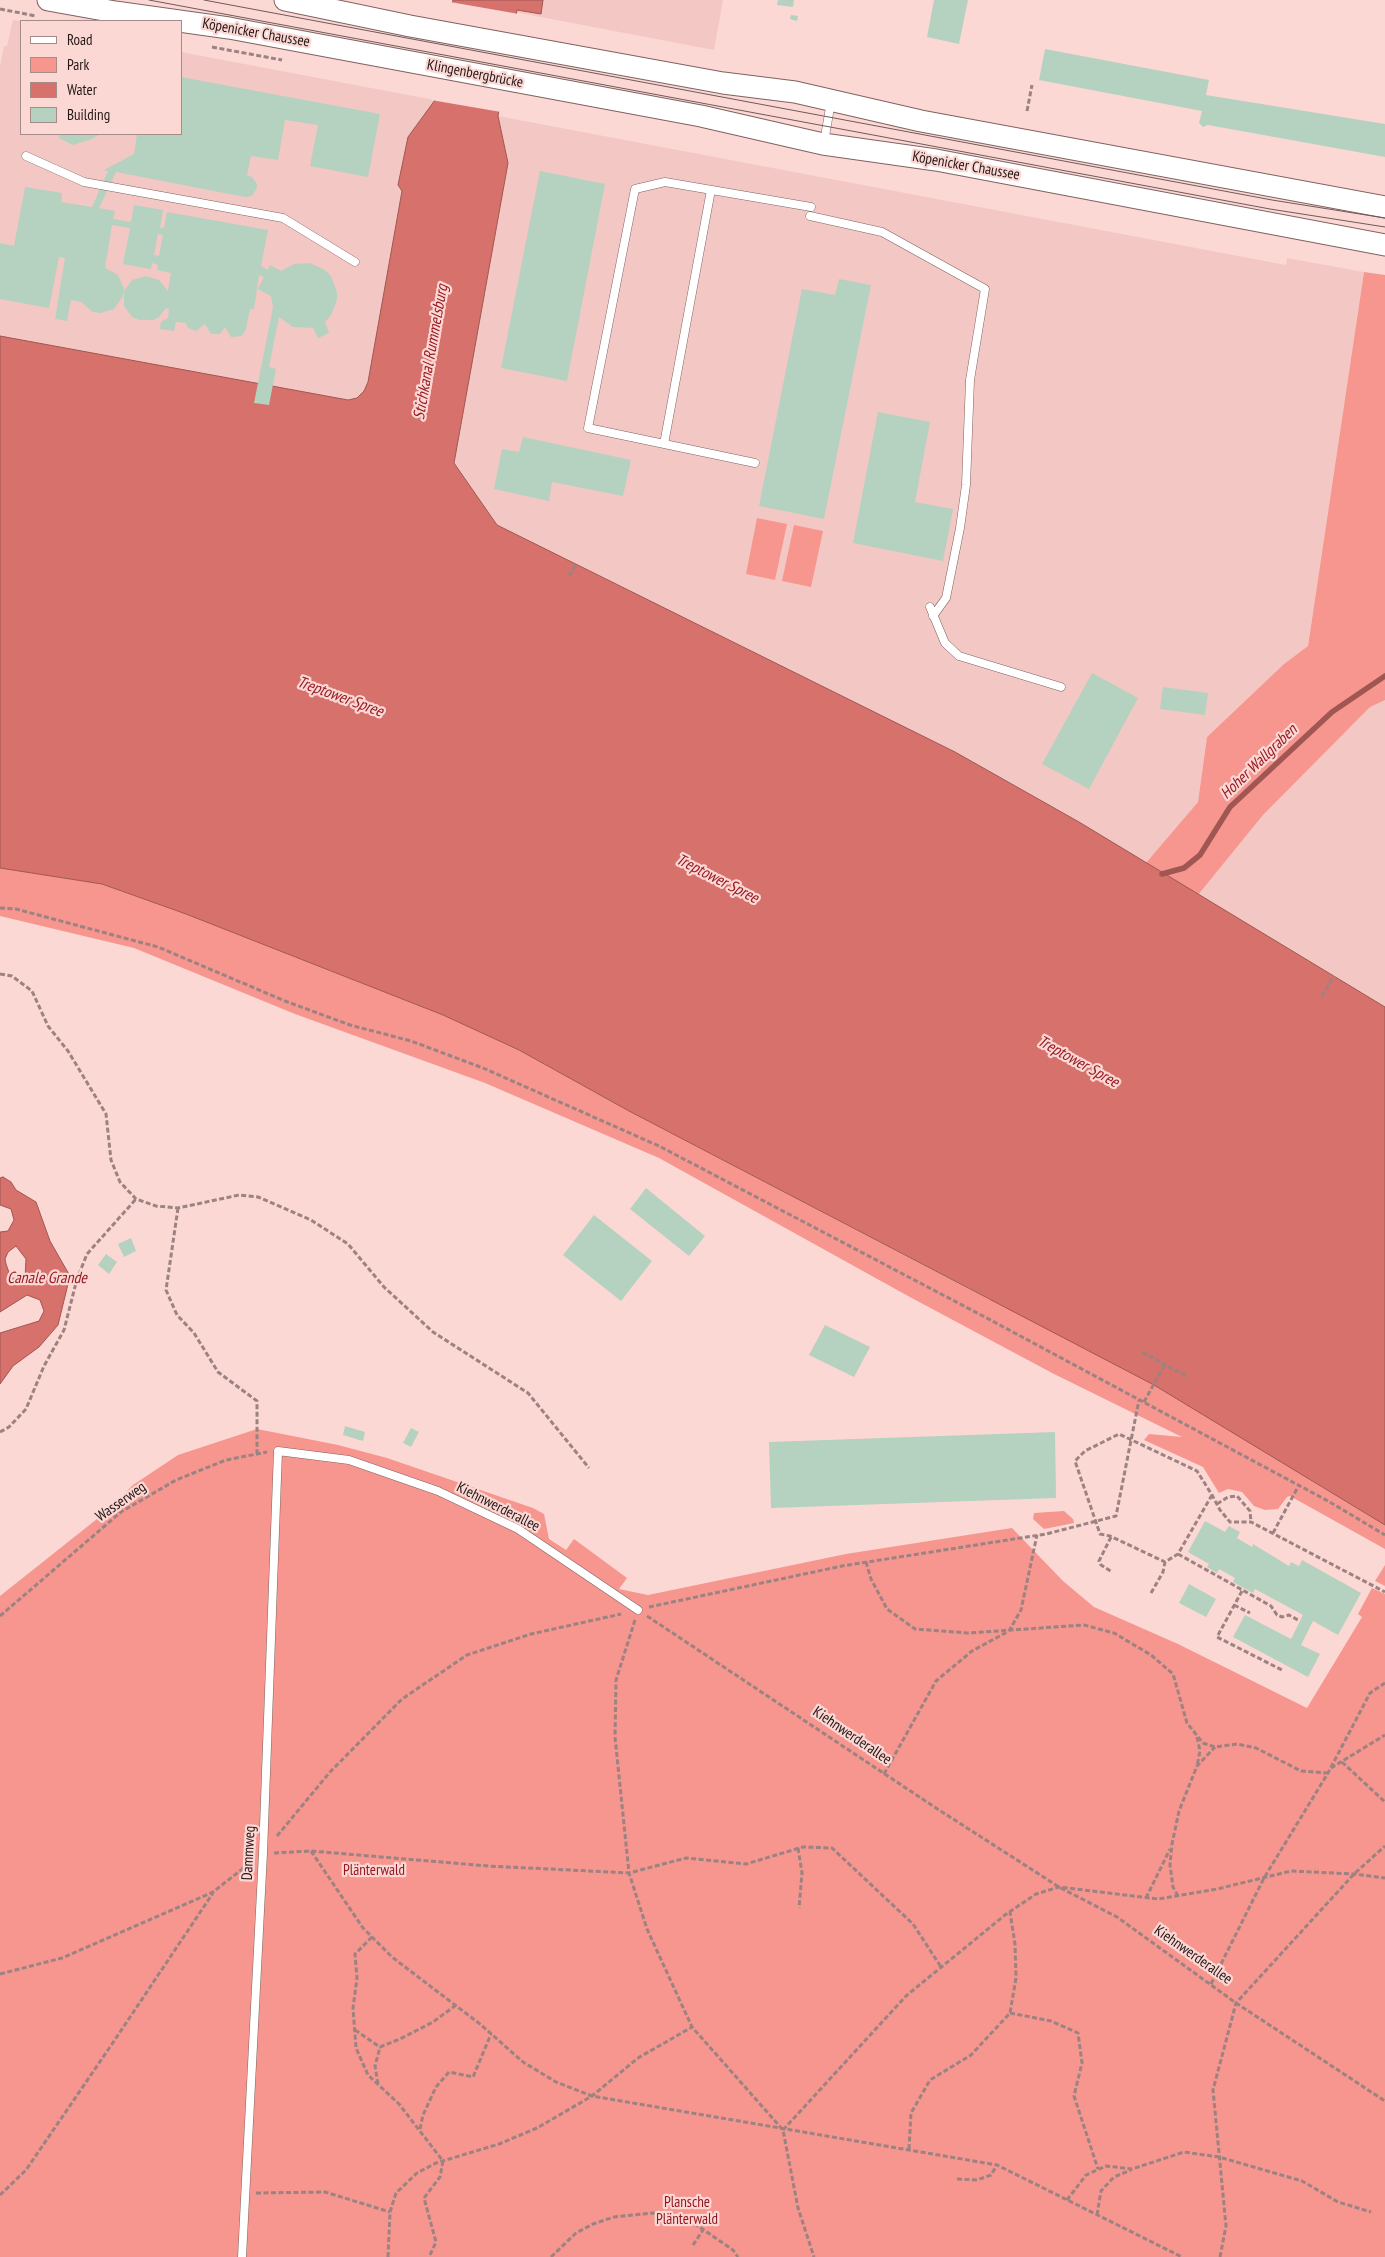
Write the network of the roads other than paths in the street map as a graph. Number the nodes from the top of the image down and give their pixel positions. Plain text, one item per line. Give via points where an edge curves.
1 (48, 0) edge
2 (285, 0) edge
3 (172, 20) edge
4 (182, 21) edge
5 (404, 61) joint
6 (547, 88) joint
7 (832, 99) junction
8 (823, 144) junction
9 (26, 156) dead end
10 (710, 190) junction
11 (1385, 207) edge
12 (1385, 244) edge
13 (355, 262) dead end
14 (664, 444) junction
15 (755, 463) dead end
16 (930, 607) dead end
17 (933, 616) junction
18 (1061, 688) dead end
19 (278, 1451) joint
20 (638, 1610) road end
21 (242, 2257) edge

1 - 3 main road, Köpenicker Chaussee
2 - 7 main road via 723,83
4 - 5 main road, Köpenicker Chaussee
5 - 6 main road, Klingenbergbrücke
6 - 8 main road, Köpenicker Chaussee via 701,116
7 - 8 lane
7 - 11 main road via 940,124
8 - 12 main road, Köpenicker Chaussee via 936,160
9 - 13 lane via 84,182 284,218
10 - 14 lane
10 - 14 lane via 665,182 635,189 588,428
10 - 17 lane via 882,232 984,288 970,380 966,485 960,528 946,598
14 - 15 lane
16 - 17 lane
17 - 18 lane via 945,643 959,656
19 - 20 lane, Kiehnwerderallee via 349,1460 438,1491 518,1529
19 - 21 lane, Dammweg via 263,1853

